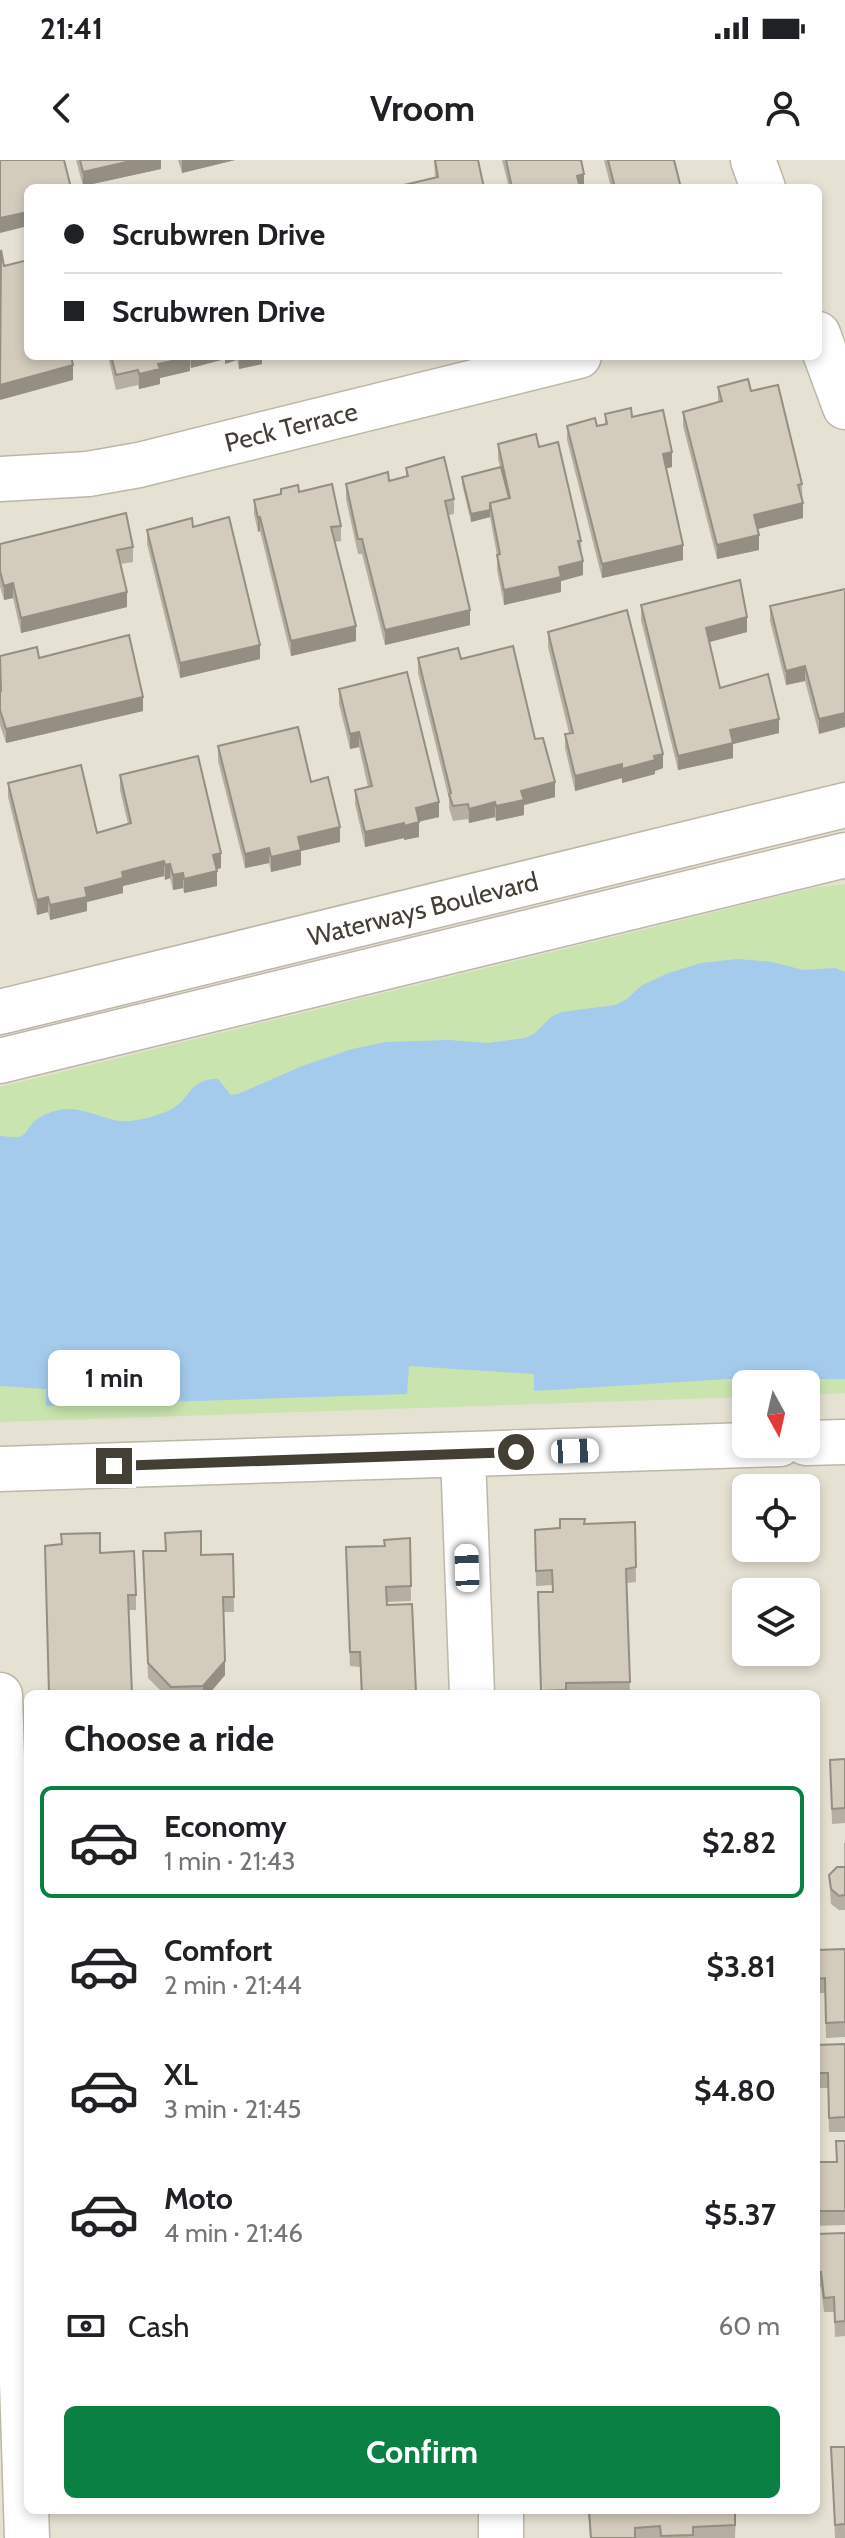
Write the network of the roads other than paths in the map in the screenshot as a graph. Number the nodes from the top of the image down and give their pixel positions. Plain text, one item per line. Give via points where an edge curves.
1 (753, 160) edge
2 (762, 184) edge
3 (822, 321) edge
4 (845, 328) edge
5 (822, 345) edge
6 (563, 360) edge
7 (845, 407) edge
8 (0, 479) edge
9 (845, 805) edge
10 (845, 855) edge
11 (0, 1012) edge
12 (0, 1061) edge
13 (845, 1442) edge
14 (820, 1443) edge
15 (732, 1446) edge
16 (463, 1455) junction
17 (0, 1469) edge
18 (472, 1690) edge
19 (0, 1695) edge
20 (24, 2384) edge
21 (27, 2514) edge
22 (501, 2514) edge
23 (27, 2538) edge
24 (501, 2538) edge

1 - 2 street
3 - 4 street
5 - 7 street
6 - 8 street, Peck Terrace via 139,465
9 - 11 street, Waterways Boulevard
10 - 12 street, Waterways Boulevard
13 - 14 street
15 - 16 street
16 - 17 street
16 - 18 street
19 - 20 street
21 - 23 street
22 - 24 street

